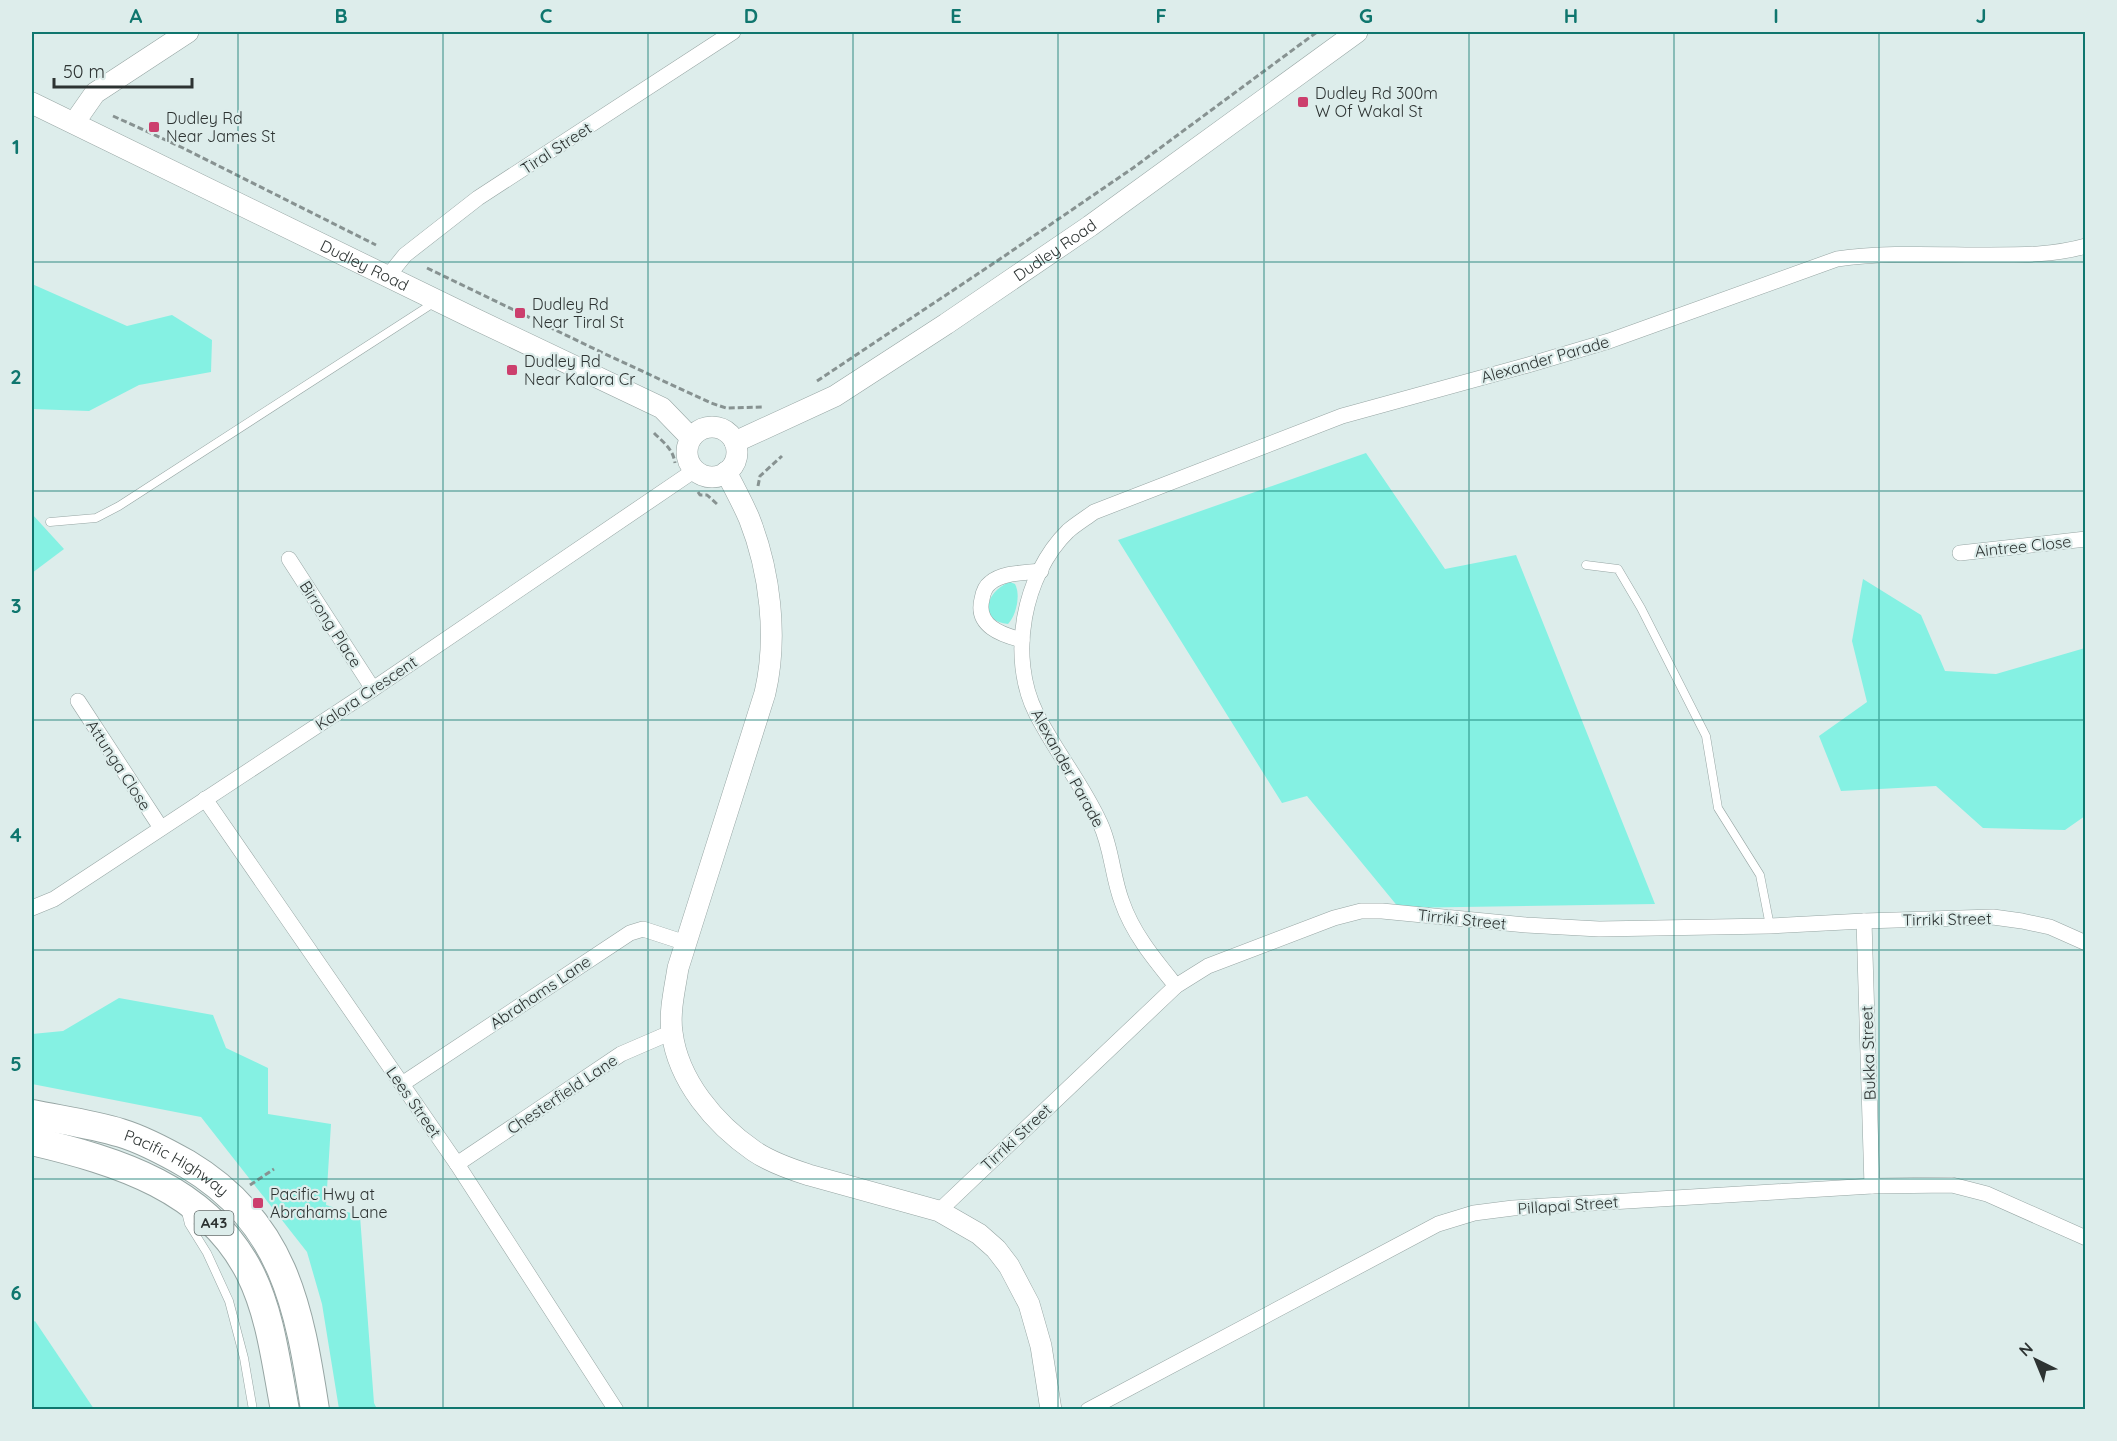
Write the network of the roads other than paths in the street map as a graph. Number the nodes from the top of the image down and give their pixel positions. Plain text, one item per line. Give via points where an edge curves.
1 (188, 32) edge
2 (733, 32) edge
3 (1357, 32) edge
4 (32, 103) edge
5 (74, 123) junction
6 (2085, 246) edge
7 (388, 276) junction
8 (436, 301) junction
9 (691, 438) junction
10 (735, 442) junction
11 (695, 470) junction
12 (726, 472) junction
13 (50, 522) dead end
14 (2085, 539) edge
15 (1960, 553) dead end
16 (289, 559) dead end
17 (1586, 566) dead end
18 (1041, 572) junction
19 (1022, 640) junction
20 (373, 689) junction
21 (78, 701) dead end
22 (205, 799) junction
23 (161, 828) junction
24 (32, 908) edge
25 (1864, 921) junction
26 (1770, 926) junction
27 (686, 943) junction
28 (2085, 943) edge
29 (1176, 986) junction
30 (672, 1032) junction
31 (402, 1084) junction
32 (32, 1113) edge
33 (32, 1141) edge
34 (457, 1164) junction
35 (1872, 1186) junction
36 (183, 1198) junction
37 (939, 1211) junction
38 (2085, 1238) edge
39 (253, 1410) edge
40 (285, 1410) edge
41 (315, 1410) edge
42 (616, 1410) edge
43 (1051, 1410) edge
44 (1088, 1410) edge

1 - 5 main road via 95,93
2 - 7 street, Tiral Street via 478,198 405,255
3 - 10 main road, Dudley Road via 1090,226 946,324 836,396
4 - 5 main road, Dudley Road
5 - 7 main road, Dudley Road
6 - 18 street, Alexander Parade via 2065,252 2020,255 1868,255 1837,259 1599,344 1342,416 1094,512 1069,530
7 - 8 main road, Dudley Road
8 - 9 main road, Dudley Road via 662,408
8 - 13 lane via 119,506 96,518
9 - 10 main road via 705,427 718,427
9 - 11 main road via 687,453
10 - 12 main road via 736,457
11 - 12 main road via 710,476
11 - 20 street, Kalora Crescent
12 - 27 main road via 749,519 761,557 771,652 765,693
14 - 15 street, Aintree Close
16 - 20 street, Birrong Place
17 - 26 lane via 1618,569 1641,608 1706,736 1718,808 1760,875
18 - 19 street, Alexander Parade via 1028,606
18 - 19 street via 997,579 990,583 981,600 983,617 995,631
19 - 29 street, Alexander Parade via 1022,670 1036,713 1098,817 1122,904 1144,946
20 - 22 street, Kalora Crescent
21 - 23 street, Attunga Close
22 - 23 street, Kalora Crescent
22 - 31 street, Lees Street
23 - 24 street, Kalora Crescent via 54,899
25 - 26 street, Tirriki Street
25 - 28 street, Tirriki Street via 1993,917 2050,927
25 - 35 street, Bukka Street
26 - 29 street, Tirriki Street via 1599,929 1361,911 1208,966
27 - 30 main road via 673,998
27 - 31 street, Abrahams Lane via 643,929 630,933
29 - 37 street, Tirriki Street
30 - 34 street, Chesterfield Lane via 621,1054
30 - 37 main road via 690,1084 727,1129 755,1152 809,1175
31 - 34 street, Lees Street
32 - 41 highway, Pacific Highway / A43 via 121,1133 164,1150 208,1177 248,1213 283,1270 305,1344
33 - 36 highway, Pacific Highway / A43 via 111,1162
34 - 42 street, Lees Street
35 - 38 street, Pillapai Street via 1952,1185 1987,1194
35 - 44 street, Pillapai Street via 1474,1213 1438,1224
36 - 39 lane via 189,1224 229,1301
36 - 40 highway, Pacific Highway / A43 via 215,1224 250,1274 270,1330
37 - 43 main road via 979,1234 996,1249 1020,1285 1036,1324

